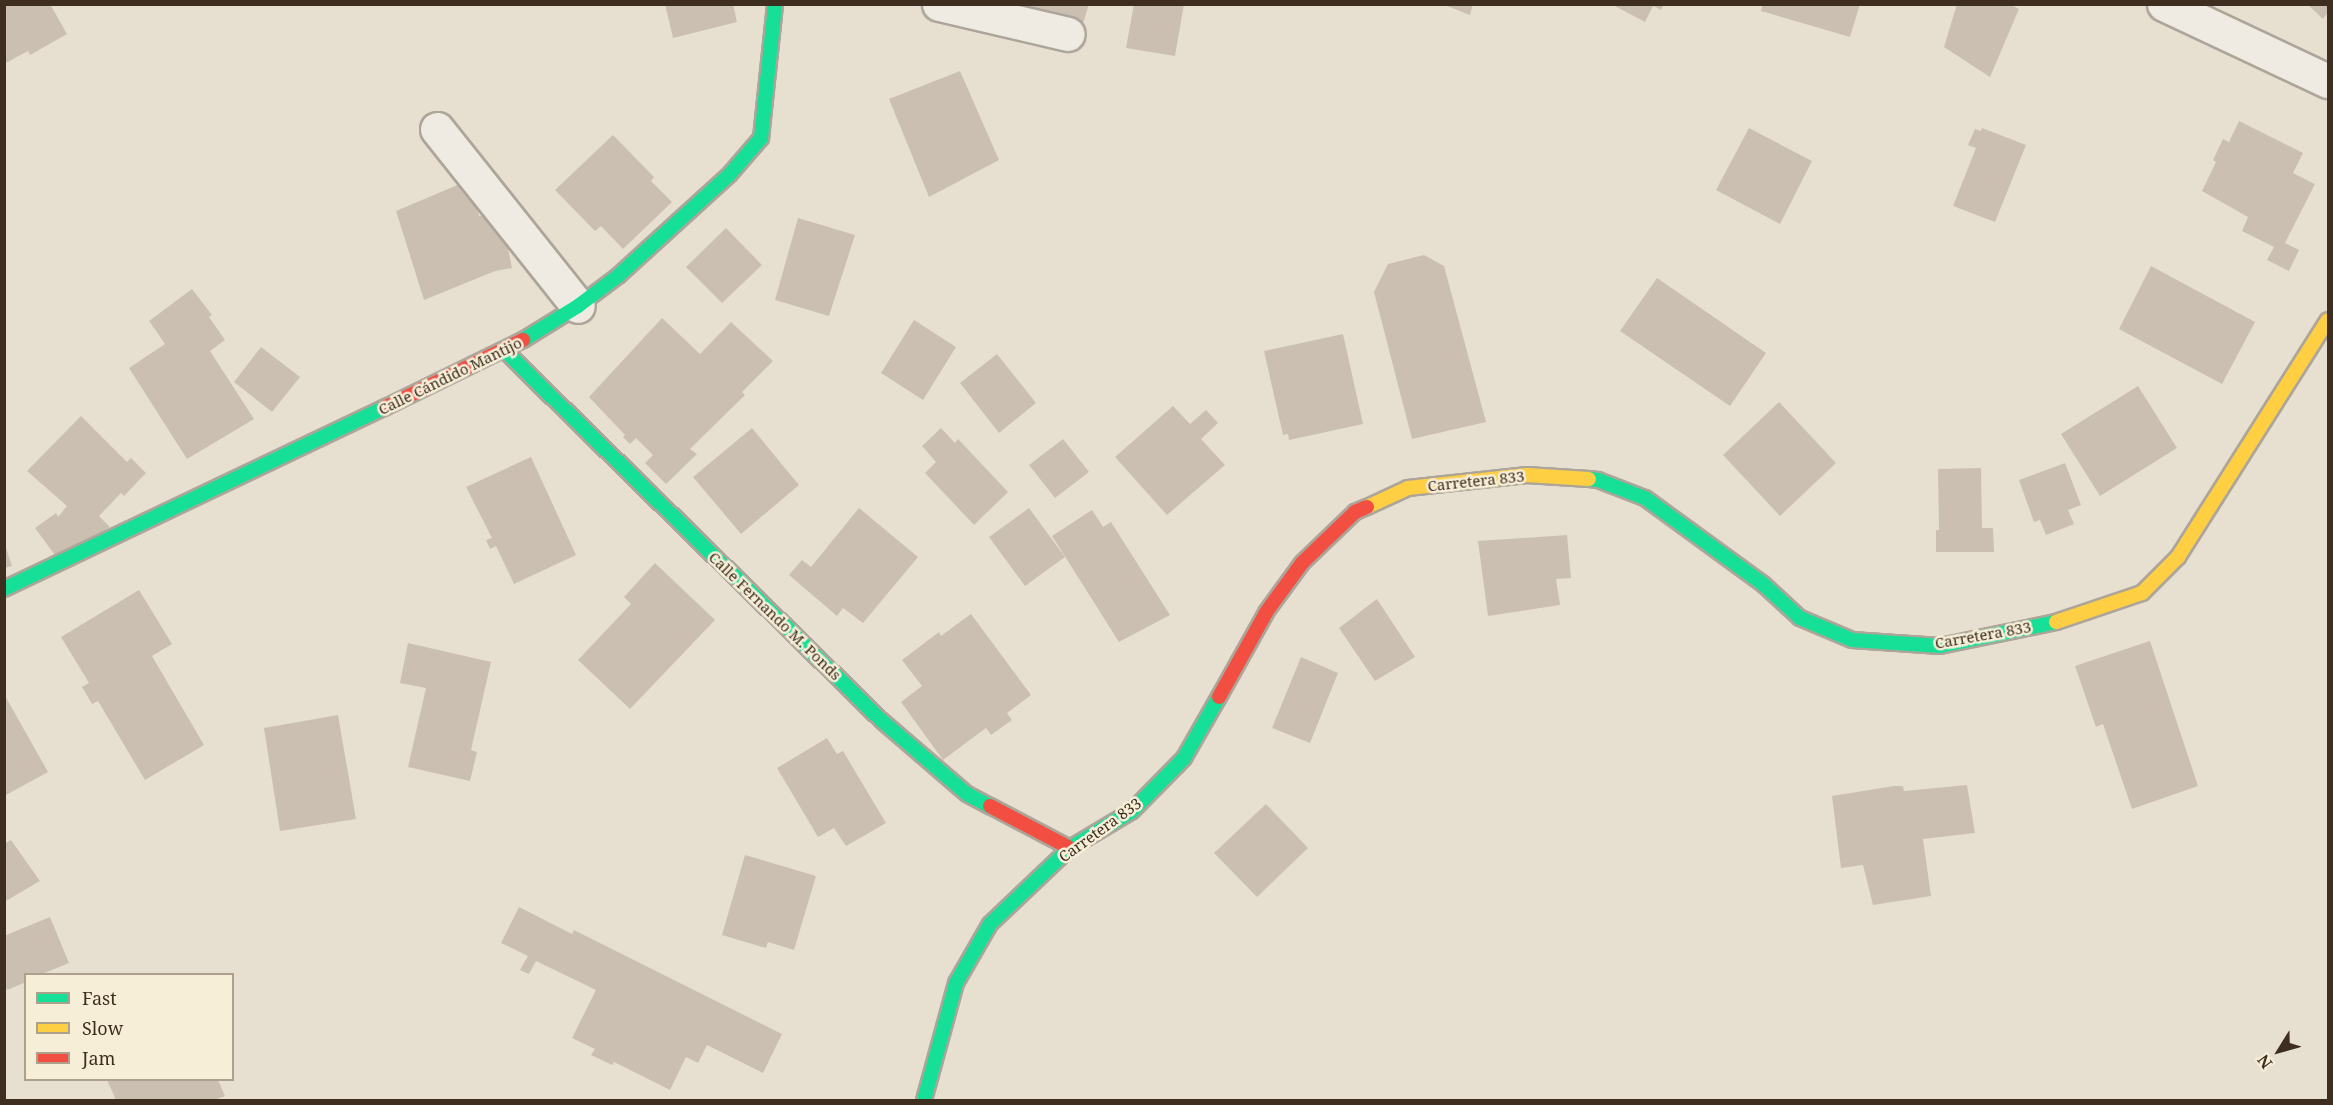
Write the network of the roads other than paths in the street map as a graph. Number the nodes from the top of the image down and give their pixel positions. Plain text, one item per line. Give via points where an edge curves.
1 (775, 4) edge
2 (939, 4) edge
3 (2164, 4) edge
4 (1068, 34) dead end
5 (2328, 81) edge
6 (437, 129) dead end
7 (578, 306) junction
8 (2328, 320) edge
9 (505, 351) junction
10 (4, 589) edge
11 (1070, 848) junction
12 (924, 1101) edge

1 - 7 street, Calle Cándido Mantijo via 761,138 730,174 664,236
2 - 4 street
3 - 5 street
6 - 7 street
7 - 9 street, Calle Cándido Mantijo
8 - 11 street, Carretera 833 via 2178,557 2142,592 2063,621 1940,646 1852,640 1800,618 1763,584 1645,498 1598,480 1527,475 1408,488 1355,512 1302,563 1266,611 1184,758 1132,811
9 - 10 street, Calle Cándido Mantijo
9 - 11 street, Calle Fernando M. Ponds via 881,720 967,794
11 - 12 street, Carretera 833 via 990,924 956,982

